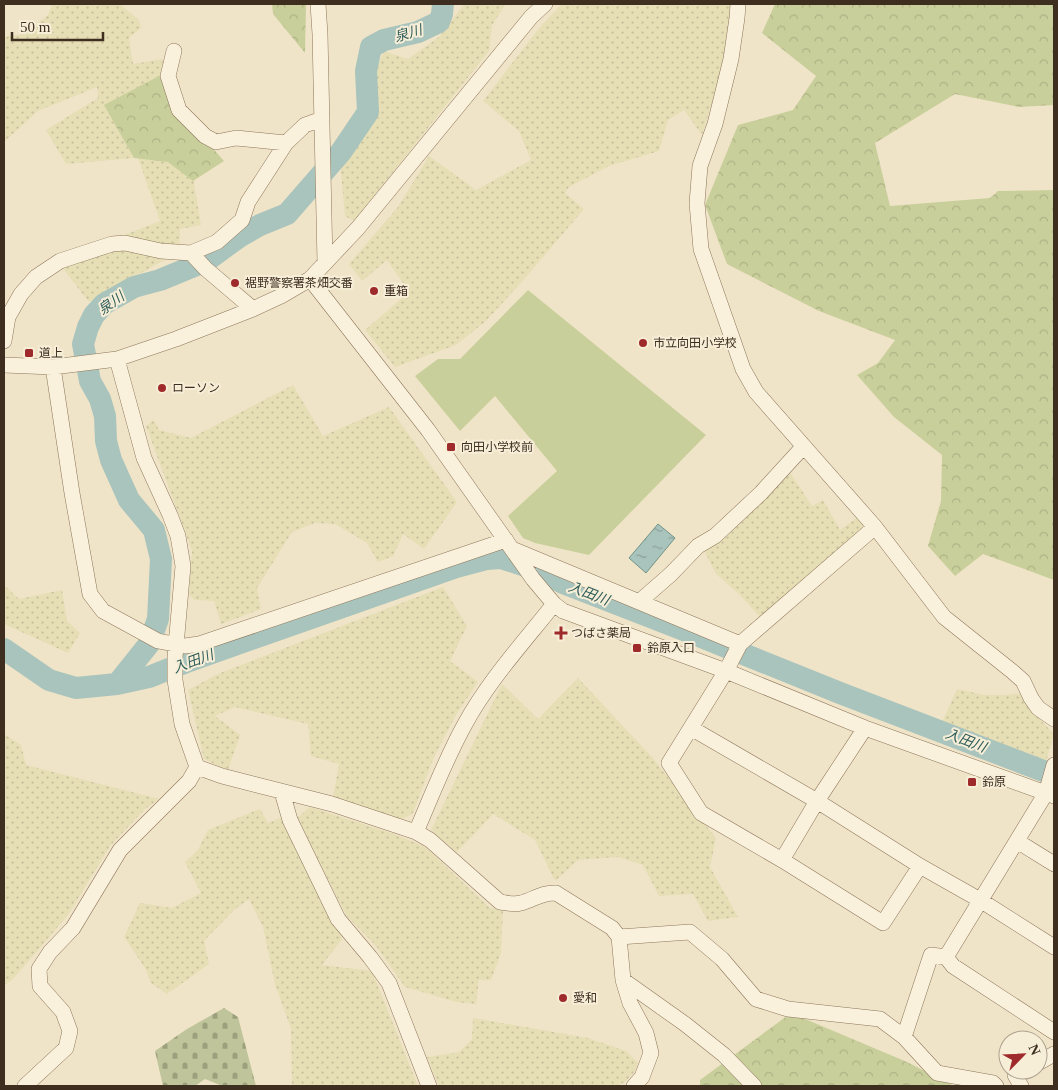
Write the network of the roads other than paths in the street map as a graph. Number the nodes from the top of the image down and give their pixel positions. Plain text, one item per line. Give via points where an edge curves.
1 (318, 4) edge
2 (545, 4) edge
3 (738, 4) edge
4 (174, 51) dead end
5 (322, 119) junction
6 (286, 143) junction
7 (193, 255) junction
8 (325, 263) junction
9 (310, 280) junction
10 (253, 309) junction
11 (4, 341) edge
12 (110, 360) junction
13 (4, 365) edge
14 (60, 367) junction
15 (803, 447) junction
16 (875, 527) junction
17 (509, 545) junction
18 (639, 602) junction
19 (554, 604) junction
20 (176, 651) junction
21 (734, 656) junction
22 (1054, 719) edge
23 (691, 728) junction
24 (865, 728) junction
25 (197, 767) junction
26 (1051, 783) edge
27 (282, 792) junction
28 (817, 801) junction
29 (416, 832) junction
30 (1017, 841) junction
31 (782, 860) junction
32 (1054, 864) edge
33 (920, 866) junction
34 (980, 900) junction
35 (619, 937) junction
36 (1054, 947) edge
37 (946, 957) junction
38 (623, 980) junction
39 (1054, 1032) edge
40 (904, 1037) junction
41 (25, 1086) edge
42 (429, 1086) edge
43 (634, 1086) edge
44 (754, 1086) edge
45 (996, 1086) edge

1 - 5 street
2 - 8 street
3 - 15 street via 731,58 715,124 700,166 697,203 701,249 743,368 756,392
4 - 6 street via 168,76 179,110 205,136 216,142 236,138
5 - 6 street via 305,125
5 - 8 street
6 - 7 street via 248,202 242,220 217,242
7 - 10 street
7 - 11 street via 125,243 112,244 60,261 36,277 21,294 8,316
8 - 9 street
9 - 10 street
9 - 17 street via 428,430
10 - 12 street
12 - 14 street
12 - 20 street via 144,458 178,536 183,566
13 - 14 street
14 - 20 street via 72,493 90,594 103,611
15 - 16 street
15 - 18 street via 715,536 698,546
16 - 21 street
16 - 22 street via 944,617 1018,676 1038,708
17 - 18 street
17 - 19 street
17 - 20 street
18 - 21 street
19 - 21 street via 575,616
19 - 29 street via 501,670 466,722 444,764
20 - 25 street via 175,680 182,724
21 - 23 street
21 - 24 street
23 - 28 street
23 - 31 street via 670,763 701,813
24 - 26 street
24 - 28 street
25 - 27 street
25 - 41 street via 189,781 120,850 73,928 39,969 40,986 63,1012 70,1031 66,1048
26 - 30 street
27 - 29 street via 332,804
27 - 42 street via 290,820 338,919 388,983
28 - 31 street
28 - 33 street
29 - 35 street via 430,840 500,902 521,903 547,892 556,893 612,928
30 - 32 street
30 - 34 street
31 - 33 street via 883,923
33 - 34 street
34 - 36 street
34 - 37 street
35 - 38 street
35 - 40 street via 690,932 722,959 756,999 788,1009 880,1019
37 - 39 street via 953,966
37 - 40 street via 931,955
38 - 43 street via 652,1053 642,1077
38 - 44 street via 724,1054
40 - 45 street via 937,1073

